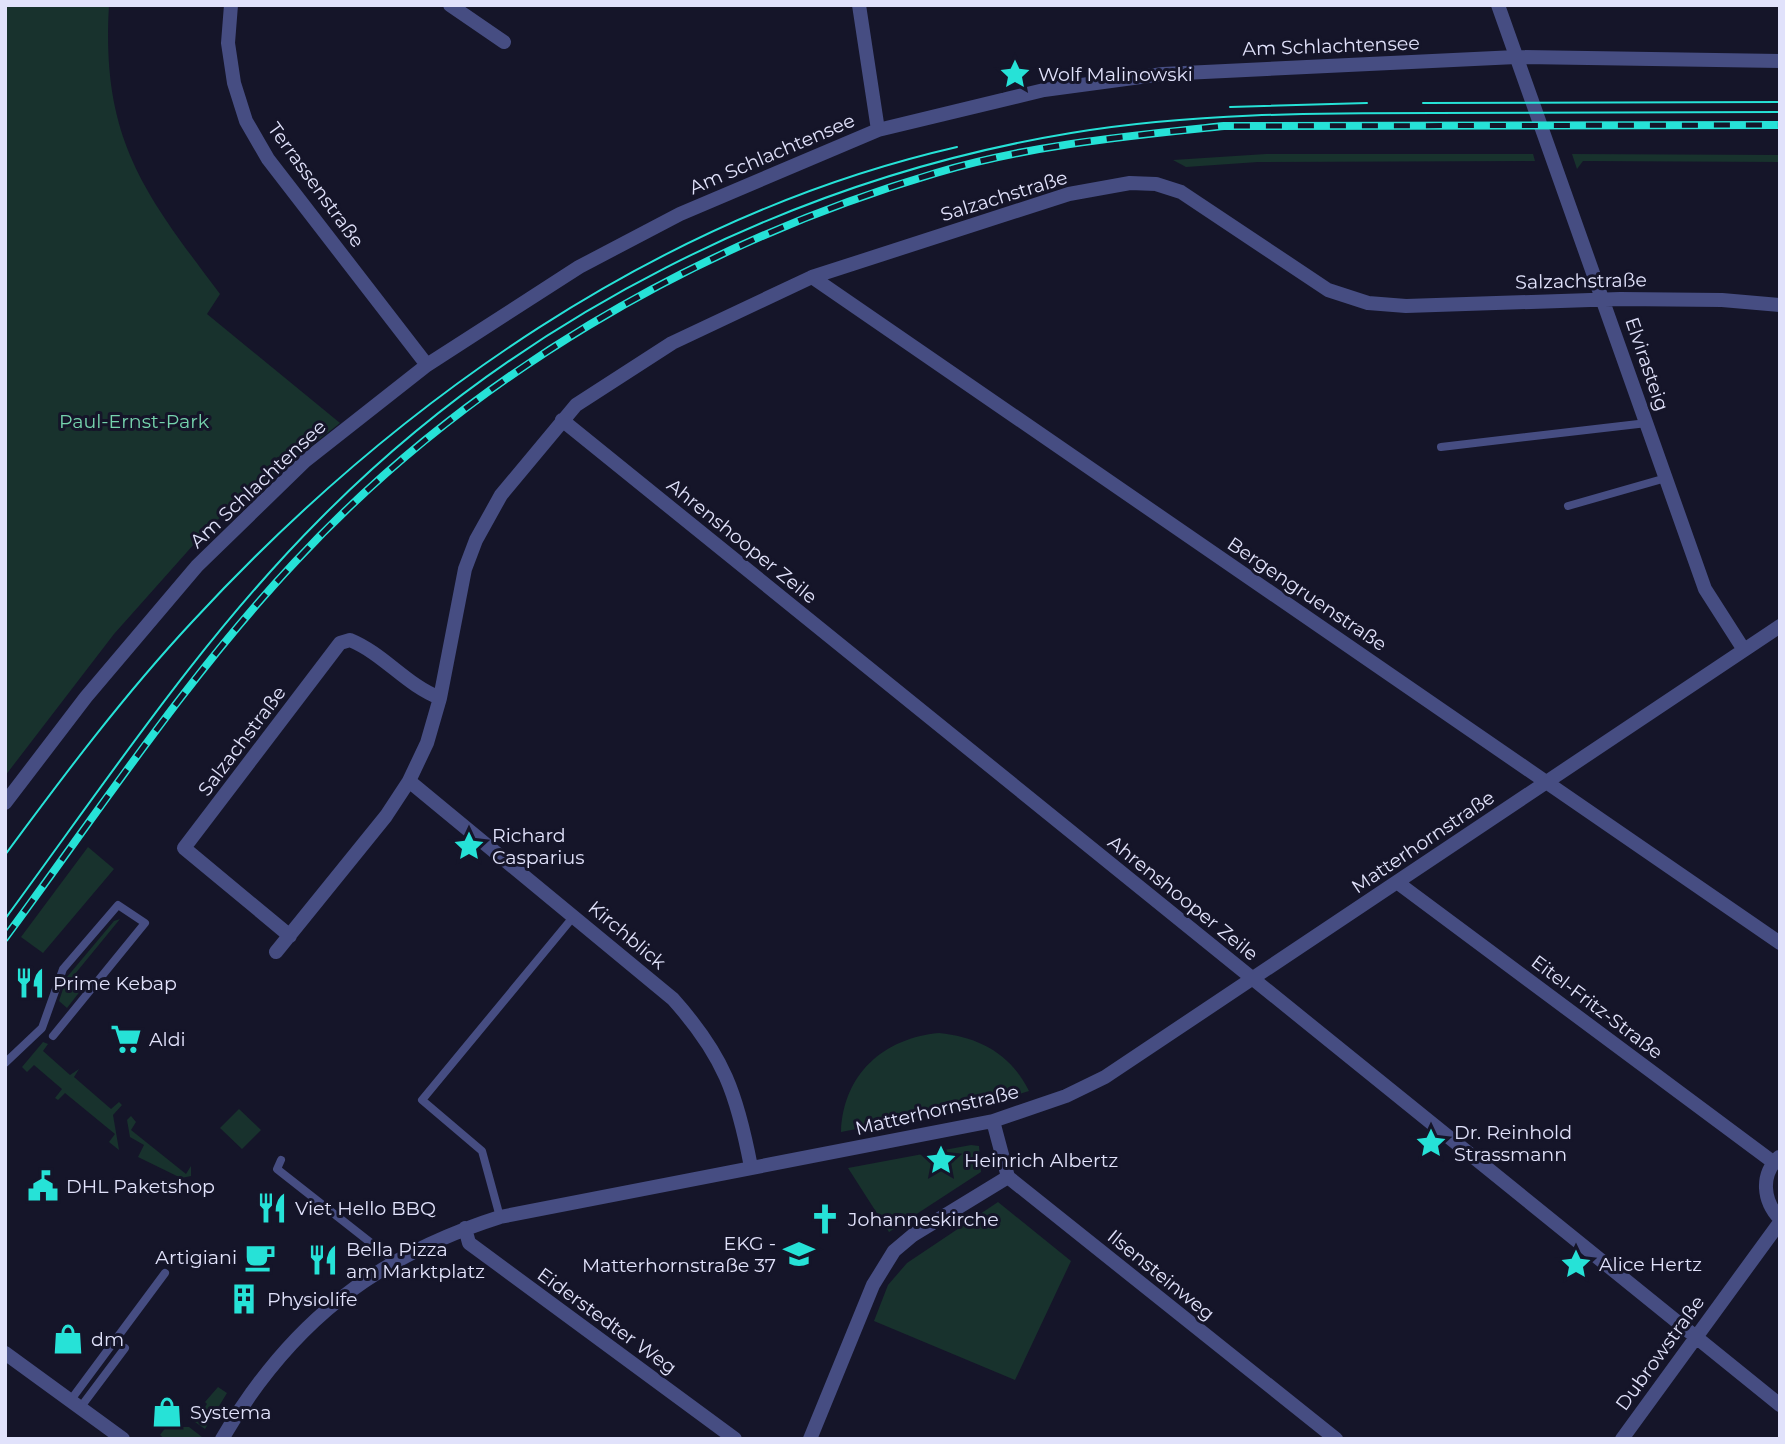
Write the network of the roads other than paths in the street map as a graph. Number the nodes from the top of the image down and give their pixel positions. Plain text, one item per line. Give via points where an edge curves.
1 (231, 5) edge
2 (450, 5) edge
3 (859, 5) edge
4 (1502, 6) edge
5 (504, 42) dead end
6 (1516, 57) junction
7 (1780, 61) edge
8 (878, 130) junction
9 (812, 277) junction
10 (1604, 299) junction
11 (1780, 306) edge
12 (427, 365) junction
13 (562, 420) junction
14 (1647, 423) junction
15 (1441, 447) dead end
16 (1666, 478) junction
17 (1568, 506) dead end
18 (1780, 626) edge
19 (1744, 650) junction
20 (440, 698) junction
21 (410, 781) junction
22 (1547, 782) junction
23 (5, 803) edge
24 (1398, 883) junction
25 (574, 916) junction
26 (290, 936) junction
27 (1780, 943) edge
28 (276, 952) dead end
29 (1252, 979) junction
30 (53, 1037) dead end
31 (5, 1063) edge
32 (993, 1121) junction
33 (1777, 1159) edge
34 (281, 1160) dead end
35 (751, 1167) junction
36 (1008, 1177) junction
37 (500, 1217) junction
38 (1780, 1220) edge
39 (465, 1228) junction
40 (394, 1261) junction
41 (165, 1273) dead end
42 (1695, 1338) junction
43 (125, 1348) dead end
44 (5, 1353) edge
45 (75, 1404) junction
46 (1780, 1405) edge
47 (123, 1439) edge
48 (222, 1439) edge
49 (735, 1439) edge
50 (810, 1439) edge
51 (1336, 1439) edge
52 (1622, 1439) edge

1 - 12 street, Terrassenstraße via 228,43 246,121 268,159
2 - 5 street
3 - 8 street
4 - 6 street, Elvirasteig
6 - 7 street, Am Schlachtensee
6 - 8 street, Am Schlachtensee via 1132,77 1044,90
6 - 10 street, Elvirasteig
8 - 12 street, Am Schlachtensee via 680,214 579,267
9 - 10 street, Salzachstraße via 1069,194 1130,183 1156,184 1181,192 1328,290 1368,303 1406,306
9 - 13 street, Salzachstraße via 672,343 586,398
9 - 22 street, Bergengruenstraße
10 - 11 street, Salzachstraße via 1723,300
10 - 14 street, Elvirasteig
12 - 23 street, Am Schlachtensee via 305,461 197,566 86,697
13 - 20 street, Salzachstraße via 501,495 476,540 465,569
13 - 29 street, Ahrenshooper Zeile
14 - 15 lane
14 - 16 street, Elvirasteig
16 - 17 lane
16 - 19 street, Elvirasteig via 1705,589
18 - 19 street, Matterhornstraße
19 - 22 street, Matterhornstraße
20 - 21 street, Salzachstraße
20 - 26 street, Salzachstraße via 423,691 366,646 350,639 340,643 184,848
21 - 25 street, Kirchblick
21 - 26 street, Salzachstraße
22 - 24 street, Matterhornstraße
22 - 27 street, Bergengruenstraße
24 - 29 street, Matterhornstraße
24 - 33 street, Eitel-Fritz-Straße
25 - 35 street, Kirchblick via 673,999 709,1043 739,1104
25 - 37 lane via 422,1100 482,1151
26 - 28 street, Salzachstraße
29 - 32 street, Matterhornstraße via 1105,1077
29 - 42 street, Ahrenshooper Zeile
30 - 31 lane via 145,923 118,905 64,969 42,1028
32 - 35 street, Matterhornstraße
32 - 36 street
33 - 38 street via 1765,1186
34 - 40 lane via 277,1168
35 - 37 street, Matterhornstraße
36 - 50 street via 894,1251 873,1286
36 - 51 street, Ilsensteinweg
37 - 39 street, Matterhornstraße
38 - 42 street, Dubrowstraße
39 - 40 street, Matterhornstraße
39 - 49 street, Eiderstedter Weg via 469,1243
40 - 48 street, Matterhornstraße via 337,1300 290,1344 242,1405
41 - 45 lane
42 - 46 street, Ahrenshooper Zeile
42 - 52 street, Dubrowstraße
43 - 45 lane
44 - 45 street
45 - 47 street

